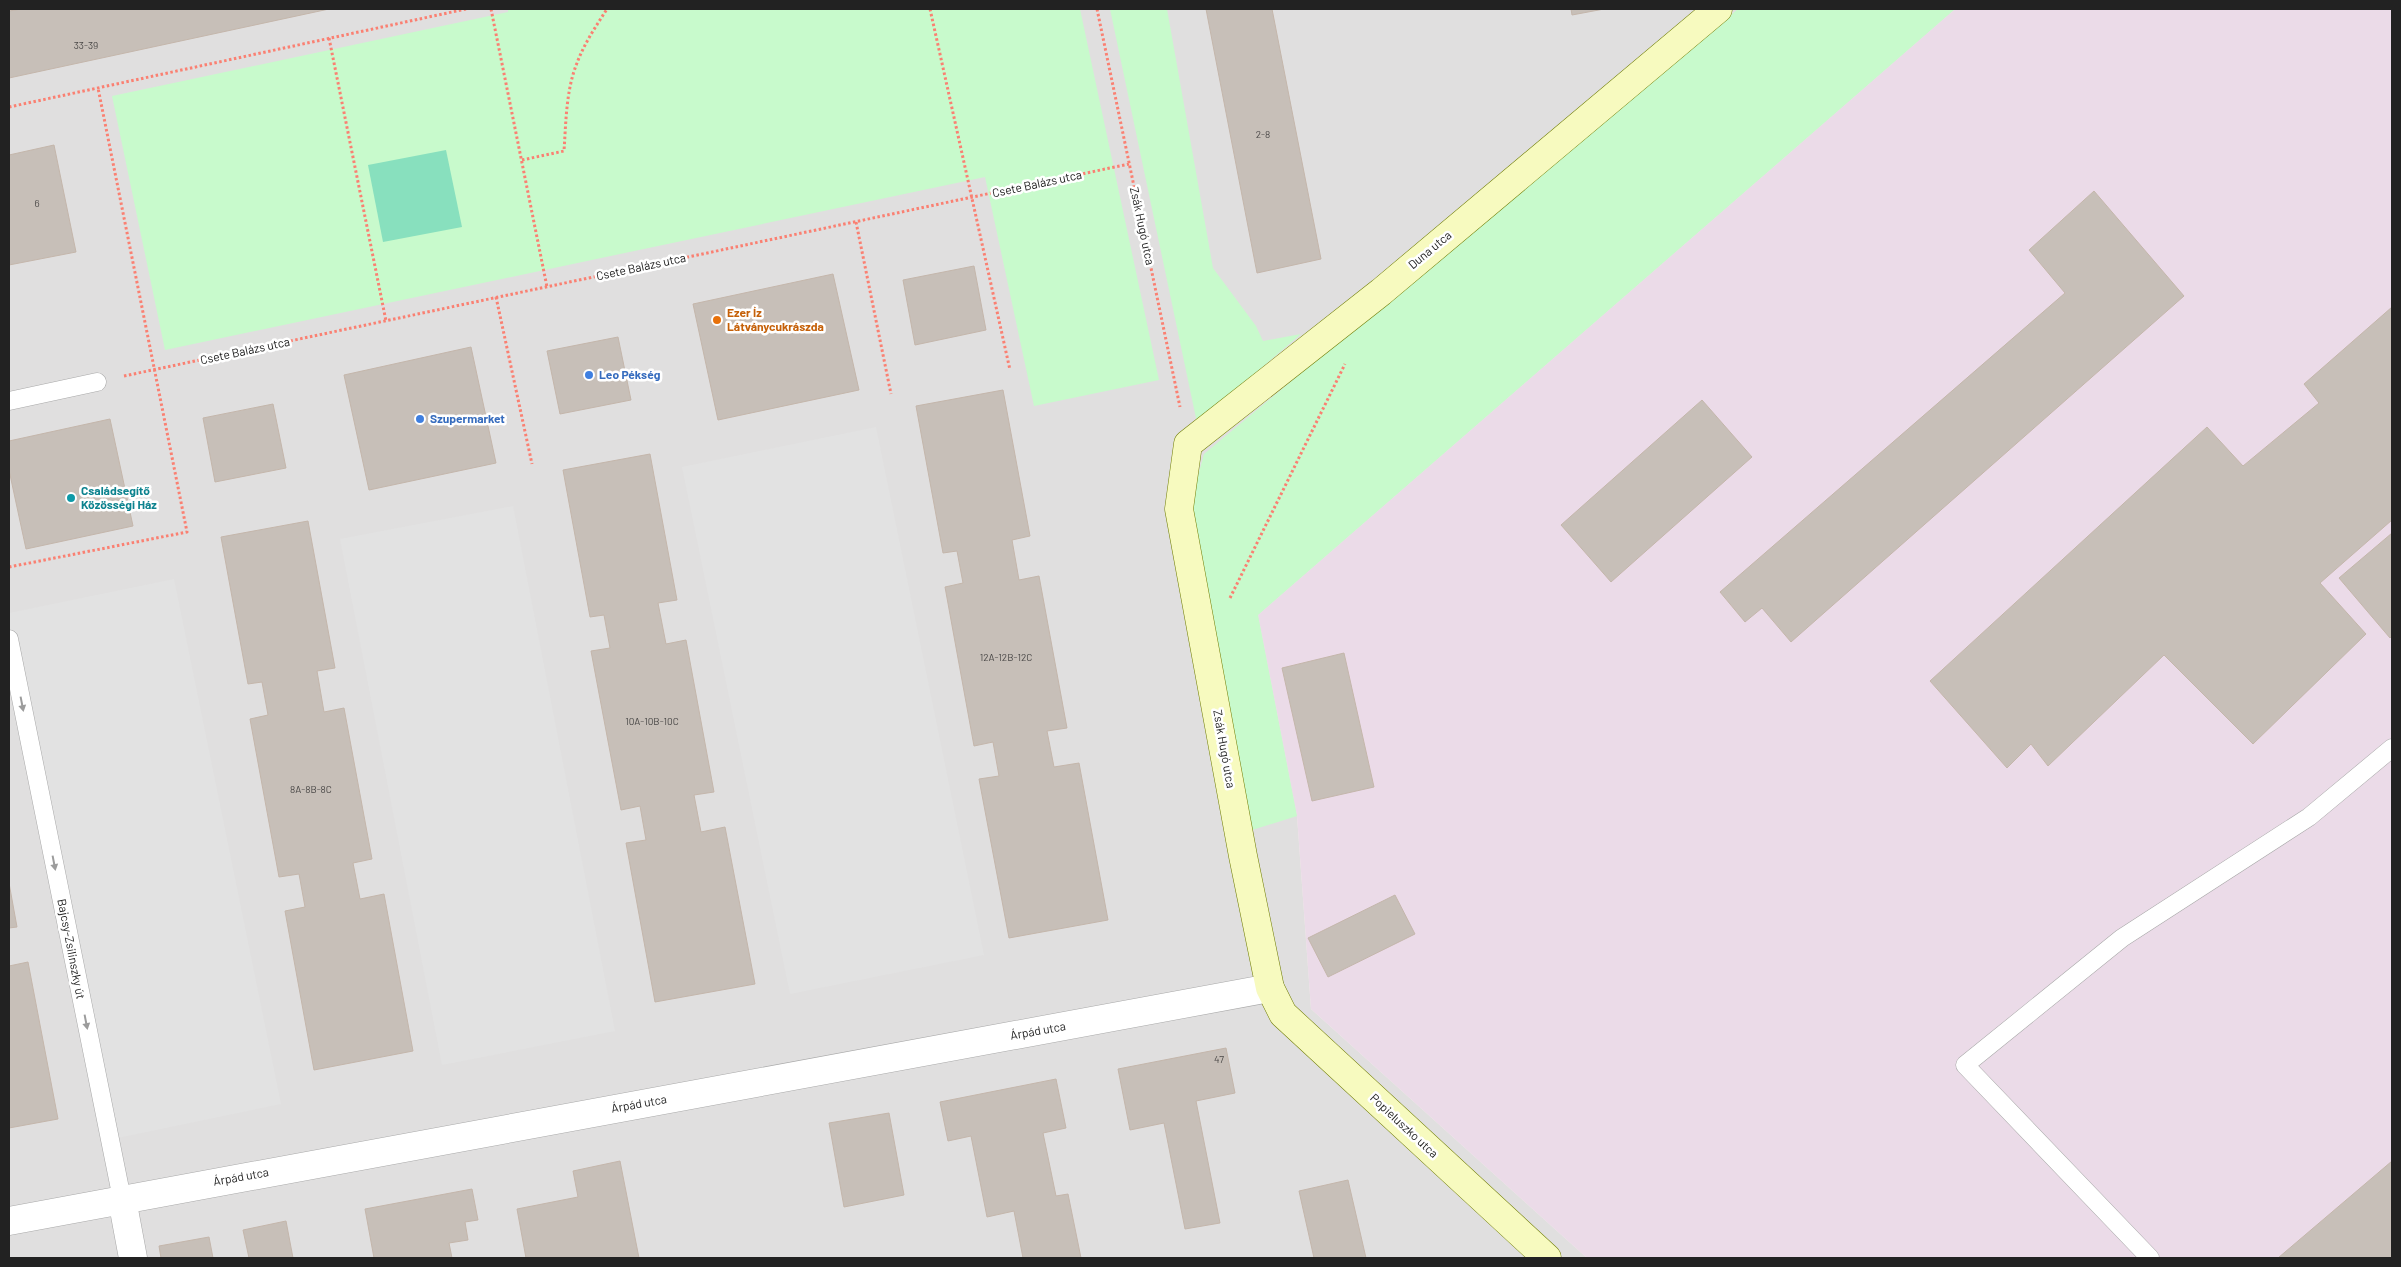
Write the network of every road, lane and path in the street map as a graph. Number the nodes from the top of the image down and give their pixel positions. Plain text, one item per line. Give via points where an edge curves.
1 (466, 9) edge
2 (491, 9) edge
3 (607, 9) edge
4 (930, 9) edge
5 (1097, 9) edge
6 (1718, 9) edge
7 (329, 38) junction
8 (98, 88) junction
9 (9, 107) edge
10 (522, 160) junction
11 (1129, 164) junction
12 (972, 198) junction
13 (856, 222) junction
14 (547, 287) junction
15 (496, 297) junction
16 (386, 321) junction
17 (1346, 363) dead end
18 (153, 370) junction
19 (1010, 370) dead end
20 (97, 382) dead end
21 (891, 394) dead end
22 (9, 401) edge
23 (1188, 444) junction
24 (532, 464) dead end
25 (9, 567) edge
26 (1227, 604) dead end
27 (9, 639) edge
28 (2392, 748) edge
29 (1270, 988) junction
30 (122, 1200) junction
31 (9, 1221) edge
32 (133, 1258) edge
33 (1547, 1258) edge
34 (2150, 1258) edge

1 - 7 path
2 - 10 path
3 - 10 path via 576,63 567,104 564,151
4 - 12 path
5 - 11 path, Zsák Hugó utca
6 - 23 street, Duna utca via 1381,292
7 - 8 path
7 - 16 path
8 - 9 path
8 - 18 path
10 - 14 path
11 - 12 path, Csete Balázs utca
11 - 23 path, Zsák Hugó utca
12 - 13 path, Csete Balázs utca
12 - 19 path
13 - 14 path, Csete Balázs utca
13 - 21 path
14 - 15 path, Csete Balázs utca
15 - 16 path, Csete Balázs utca
15 - 24 path
16 - 18 path, Csete Balázs utca
17 - 26 path
18 - 25 path via 187,532
20 - 22 lane
23 - 29 street, Zsák Hugó utca via 1180,509
27 -> 30 lane, Bajcsy-Zsilinszky út
28 - 34 lane via 2310,817 2122,938 1965,1065
29 - 30 street, Árpád utca
29 - 33 street, Popieluszko utca via 1282,1014
30 - 31 street, Árpád utca
30 - 32 street, Bajcsy-Zsilinszky út

